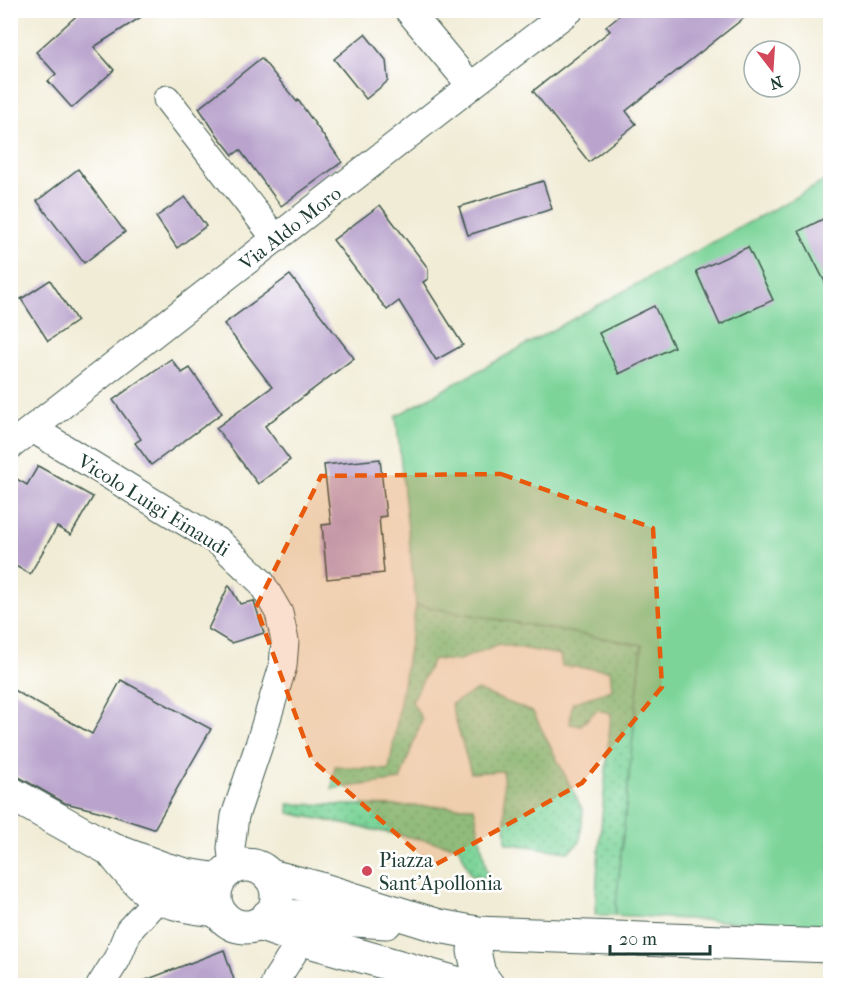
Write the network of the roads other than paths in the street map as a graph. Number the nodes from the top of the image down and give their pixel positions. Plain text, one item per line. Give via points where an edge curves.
1 (408, 10) edge
2 (570, 10) edge
3 (471, 86) junction
4 (167, 99) dead end
5 (276, 239) junction
6 (33, 429) junction
7 (10, 446) edge
8 (10, 793) edge
9 (108, 848) junction
10 (186, 875) junction
11 (270, 876) junction
12 (216, 891) junction
13 (159, 897) junction
14 (263, 920) junction
15 (439, 926) junction
16 (477, 933) junction
17 (302, 939) junction
18 (831, 946) edge
19 (117, 958) junction
20 (100, 986) edge
21 (274, 986) edge
22 (467, 986) edge
23 (488, 986) edge

1 - 3 street
2 - 3 street, Via Aldo Moro
3 - 5 street, Via Aldo Moro
4 - 5 street
5 - 6 street, Via Aldo Moro
6 - 7 street, Via Aldo Moro
6 - 12 street, Vicolo Luigi Einaudi via 220,543 261,582 279,613 285,641 283,666 235,816 231,848
8 - 9 street
9 - 10 street
9 - 13 street via 147,890
10 - 12 street
10 - 13 street
11 - 12 street via 255,866 242,865
11 - 14 street via 276,900 272,912
11 - 15 street
12 - 13 street
12 - 14 street via 222,916 235,925
12 - 19 street via 151,926
13 - 19 street via 129,930
14 - 15 street via 310,917
14 - 17 street
15 - 16 street
16 - 18 street
16 - 23 street via 474,951 479,974
17 - 21 street
17 - 22 street
19 - 20 street

